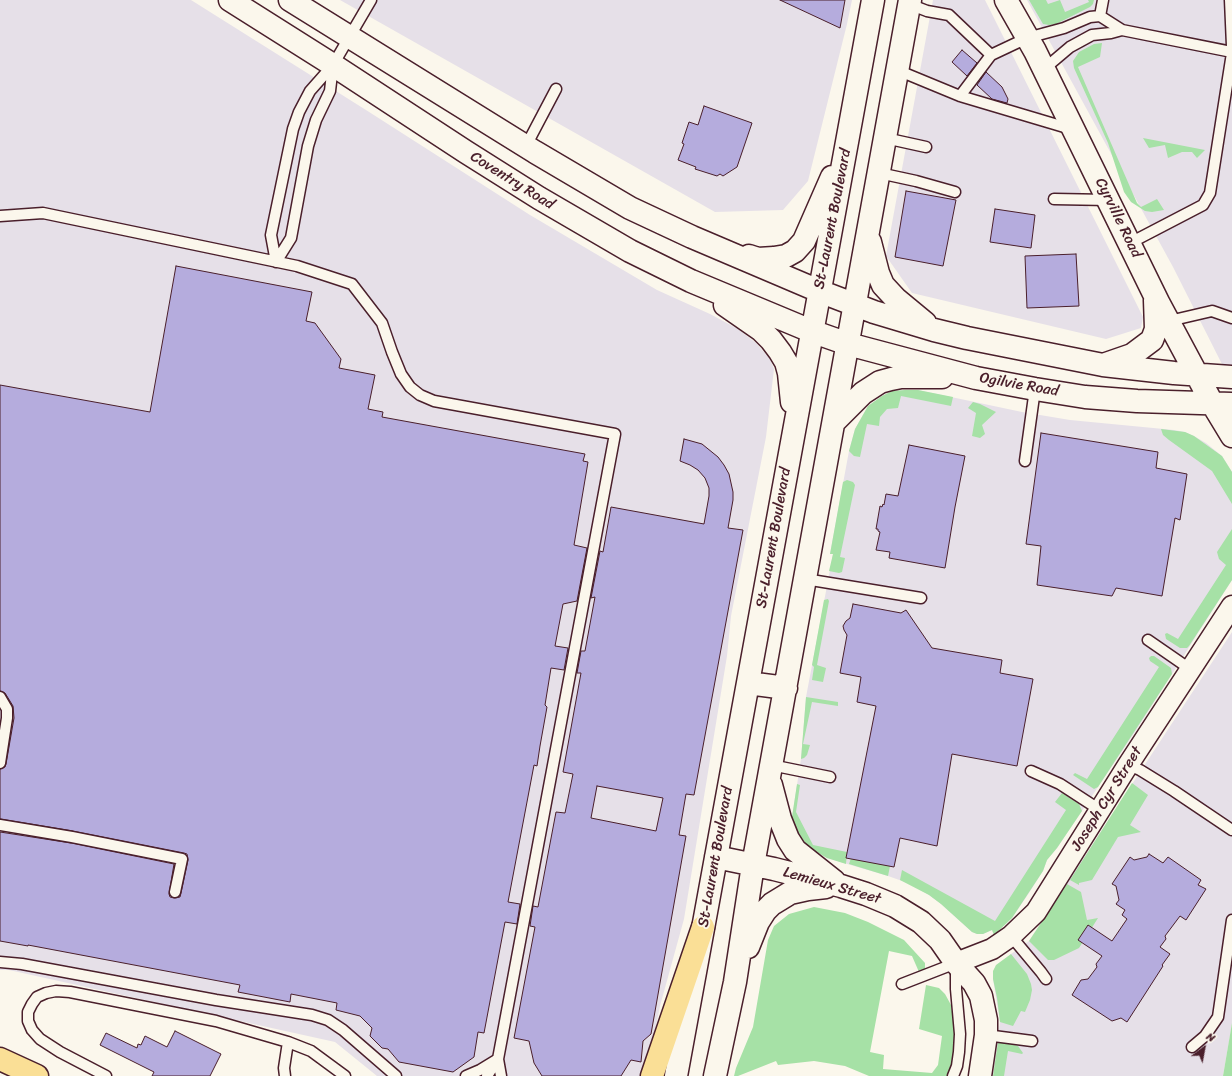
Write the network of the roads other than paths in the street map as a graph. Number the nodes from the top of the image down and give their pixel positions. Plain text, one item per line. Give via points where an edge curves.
1 (230, 0) edge
2 (290, 0) edge
3 (371, 0) edge
4 (873, 0) edge
5 (1006, 0) edge
6 (1103, 0) edge
7 (1230, 0) edge
8 (910, 2) edge
9 (1100, 16) junction
10 (1122, 30) junction
11 (350, 37) junction
12 (1027, 38) junction
13 (1232, 46) edge
14 (1232, 53) edge
15 (991, 55) junction
16 (333, 65) junction
17 (1044, 69) junction
18 (897, 70) junction
19 (556, 90) dead end
20 (960, 96) junction
21 (1074, 130) junction
22 (885, 138) junction
23 (848, 141) junction
24 (526, 146) junction
25 (926, 147) dead end
26 (879, 173) junction
27 (955, 192) dead end
28 (1054, 200) dead end
29 (1109, 200) junction
30 (0, 216) edge
31 (868, 233) junction
32 (692, 237) junction
33 (1130, 243) junction
34 (276, 262) junction
35 (691, 281) junction
36 (819, 291) junction
37 (1155, 295) junction
38 (855, 305) junction
39 (1232, 318) edge
40 (1169, 321) junction
41 (934, 330) junction
42 (811, 331) junction
43 (848, 344) junction
44 (1103, 365) junction
45 (1197, 374) junction
46 (1232, 377) edge
47 (976, 378) junction
48 (1035, 389) junction
49 (1222, 403) edge
50 (834, 422) junction
51 (794, 427) junction
52 (1232, 436) edge
53 (1026, 461) dead end
54 (805, 579) junction
55 (921, 598) dead end
56 (1232, 606) edge
57 (1148, 640) dead end
58 (1190, 669) junction
59 (748, 683) junction
60 (786, 688) junction
61 (0, 697) edge
62 (0, 763) edge
63 (1128, 765) junction
64 (770, 770) junction
65 (1031, 771) dead end
66 (830, 777) dead end
67 (1100, 810) junction
68 (0, 825) edge
69 (1232, 830) edge
70 (716, 857) junction
71 (753, 864) junction
72 (841, 886) junction
73 (175, 892) dead end
74 (1232, 920) edge
75 (703, 927) junction
76 (1011, 936) junction
77 (0, 962) edge
78 (956, 963) junction
79 (1046, 979) dead end
80 (735, 982) junction
81 (902, 984) dead end
82 (986, 1035) junction
83 (1032, 1041) dead end
84 (288, 1042) junction
85 (1192, 1047) dead end
86 (0, 1059) edge
87 (498, 1059) junction
88 (398, 1075) edge
89 (37, 1076) edge
90 (106, 1076) edge
91 (285, 1076) edge
92 (345, 1076) edge
93 (466, 1076) edge
94 (487, 1076) edge
95 (501, 1076) edge
96 (652, 1076) edge
97 (676, 1076) edge
98 (715, 1076) edge
99 (953, 1076) edge
100 (980, 1076) edge

1 - 16 main road, Coventry Road
2 - 11 main road
3 - 11 lane
4 - 23 main road, St-Laurent Boulevard
5 - 12 main road, Cyrville Road
6 - 9 lane
7 - 13 lane
8 - 15 lane via 927,11 949,15
8 - 18 main road
9 - 10 lane
9 - 12 lane
10 - 14 lane
10 - 17 lane via 1092,35 1070,47
11 - 16 lane
11 - 24 main road
12 - 15 lane
12 - 17 main road, Cyrville Road
14 - 33 lane via 1210,192 1203,205
15 - 20 lane
16 - 34 lane via 330,91 316,120 308,146 291,238
16 - 34 lane via 310,91 293,129 271,235
16 - 35 main road, Coventry Road via 539,198 630,251
17 - 21 main road, Cyrville Road
18 - 20 lane
18 - 22 main road
19 - 24 lane
20 - 21 lane
21 - 29 main road, Cyrville Road
22 - 25 lane
22 - 26 main road
23 - 32 main road via 804,241 795,251 781,257 758,259
23 - 36 main road, St-Laurent Boulevard
24 - 32 main road via 630,208
26 - 27 lane via 916,180
26 - 31 main road
28 - 29 lane
29 - 33 main road, Cyrville Road
30 - 34 lane via 43,213
31 - 38 main road
31 - 41 main road via 878,273 884,284 896,299
32 - 36 main road
33 - 37 main road, Cyrville Road
34 - 87 lane via 352,284 382,323 401,374 410,387 420,395 434,401 615,434
35 - 42 main road, Coventry Road
35 - 51 main road via 761,330 780,352 789,373
36 - 38 main road
36 - 42 main road, St-Laurent Boulevard
37 - 40 main road, Cyrville Road
37 - 44 main road via 1156,329 1152,340 1132,355
38 - 41 main road
38 - 43 main road
39 - 40 lane via 1212,311
40 - 45 main road, Cyrville Road
41 - 44 main road
42 - 43 main road, Ogilvie Road
42 - 51 main road, St-Laurent Boulevard
43 - 47 main road, Ogilvie Road
43 - 50 main road
44 - 45 main road
45 - 46 main road
45 - 49 main road, Cyrville Road
47 - 48 main road, Ogilvie Road
47 - 50 main road via 891,379 863,393
48 - 49 main road, Ogilvie Road via 1085,397 1137,401
48 - 53 lane
49 - 52 main road, Cyrville Road
50 - 54 main road
51 - 59 main road, St-Laurent Boulevard
54 - 55 lane
54 - 60 main road
56 - 58 street, Joseph Cyr Street
57 - 58 lane
58 - 63 street, Joseph Cyr Street
59 - 60 main road
59 - 70 main road, St-Laurent Boulevard
60 - 64 main road
61 - 62 lane via 7,709
63 - 67 street, Joseph Cyr Street
63 - 69 lane via 1174,791
64 - 66 lane
64 - 71 main road
64 - 72 main road via 780,819 788,839 795,850
65 - 67 lane via 1060,784
67 - 76 street, Joseph Cyr Street via 1036,912
68 - 73 lane via 182,859
70 - 71 main road, Lemieux Street
70 - 75 main road, St-Laurent Boulevard
71 - 72 main road, Lemieux Street
71 - 80 main road
72 - 78 main road, Lemieux Street via 881,899 908,913 932,931
72 - 80 main road via 790,893 772,904 758,922
74 - 85 lane via 1218,1017 1205,1036
75 - 96 highway
75 - 97 main road, St-Laurent Boulevard
76 - 78 street, Joseph Cyr Street via 992,949
76 - 79 lane
77 - 88 lane via 318,1017 343,1030
78 - 81 lane
78 - 82 main road, Lemieux Street via 974,983 981,996
78 - 99 lane via 960,1034 957,1066
80 - 98 main road
82 - 83 lane
82 - 100 main road, Lemieux Street
84 - 90 lane via 204,1018 70,992 56,991 37,997 28,1012 32,1030 40,1039 60,1052
84 - 91 lane
84 - 92 lane via 311,1051
86 - 89 highway
87 - 93 lane
87 - 94 lane
87 - 95 lane

